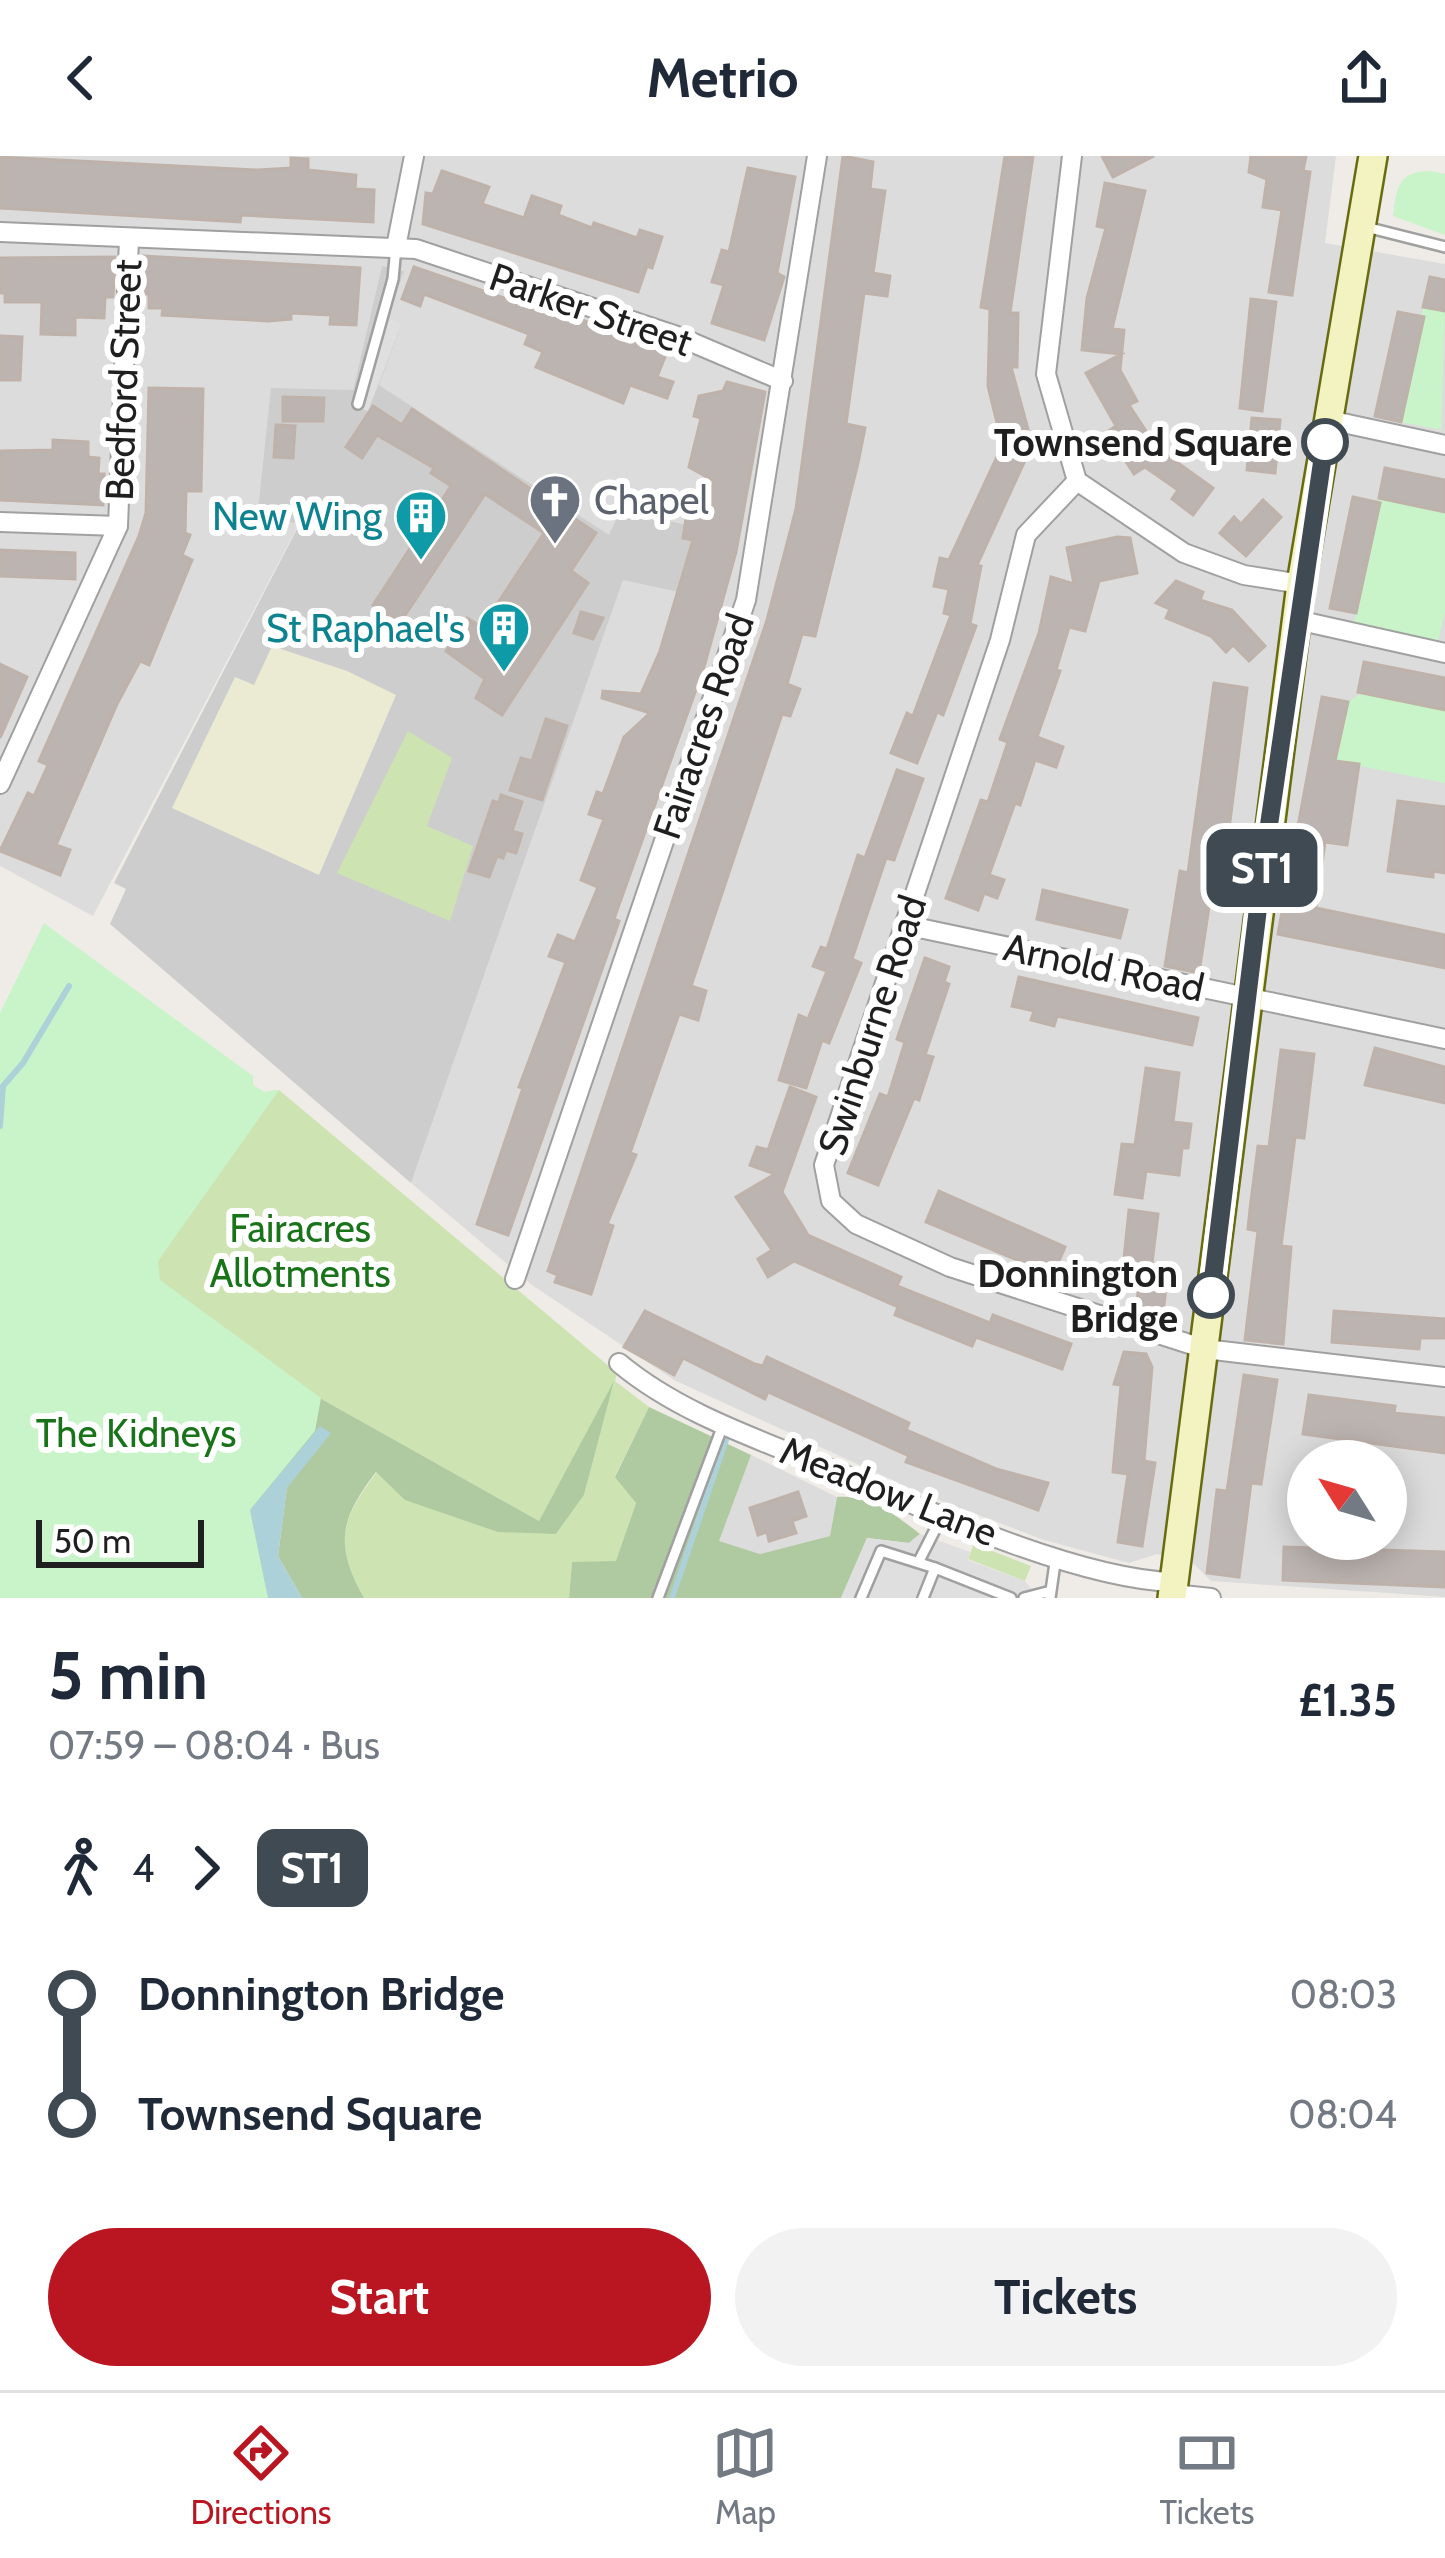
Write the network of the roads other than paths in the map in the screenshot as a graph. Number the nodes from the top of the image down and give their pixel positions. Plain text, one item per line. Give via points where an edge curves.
1 (414, 156) edge
2 (817, 156) edge
3 (1072, 156) edge
4 (1373, 156) edge
5 (1361, 226) junction
6 (0, 232) edge
7 (128, 239) junction
8 (396, 247) junction
9 (1445, 247) edge
10 (783, 381) junction
11 (358, 404) dead end
12 (1329, 419) junction
13 (1445, 445) edge
14 (1077, 481) junction
15 (0, 522) edge
16 (118, 526) junction
17 (1301, 584) junction
18 (1297, 620) junction
19 (1445, 653) edge
20 (0, 784) edge
21 (904, 925) junction
22 (1248, 997) junction
23 (1445, 1039) edge
24 (515, 1279) dead end
25 (1204, 1349) junction
26 (619, 1363) dead end
27 (1445, 1377) edge
28 (723, 1425) junction
29 (942, 1516) junction
30 (1056, 1556) junction
31 (919, 1561) junction
32 (935, 1568) junction
33 (1173, 1591) edge
34 (1049, 1595) edge
35 (658, 1598) edge
36 (861, 1598) edge
37 (923, 1598) edge
38 (1011, 1598) edge
39 (1024, 1598) edge
40 (1211, 1598) edge

1 - 8 street
2 - 10 street, Fairacres Road
3 - 14 street via 1046,374
4 - 5 main road
5 - 9 lane
5 - 12 main road
6 - 7 street, Parker Street
7 - 8 street, Parker Street
7 - 16 street, Bedford Street
8 - 10 street, Parker Street via 677,336
8 - 11 lane
10 - 24 street, Fairacres Road via 746,600
12 - 13 street
12 - 17 main road
14 - 17 street via 1184,553
14 - 21 street, Swinburne Road via 1026,535 1000,640
15 - 16 street
16 - 20 street, Bedford Street
17 - 18 main road
18 - 19 street
18 - 22 main road
21 - 22 street, Arnold Road
21 - 25 street, Swinburne Road via 824,1165 831,1202 856,1224 950,1267
22 - 23 street, Arnold Road
22 - 25 main road
25 - 27 street
25 - 33 main road
26 - 28 street, Meadow Lane
28 - 29 street, Meadow Lane
28 - 35 lane
29 - 30 street, Meadow Lane
29 - 31 lane
30 - 33 street, Meadow Lane
30 - 34 lane
31 - 32 lane
31 - 36 lane via 881,1551
32 - 37 lane
32 - 38 lane
33 - 40 street, Meadow Lane
34 - 39 lane

